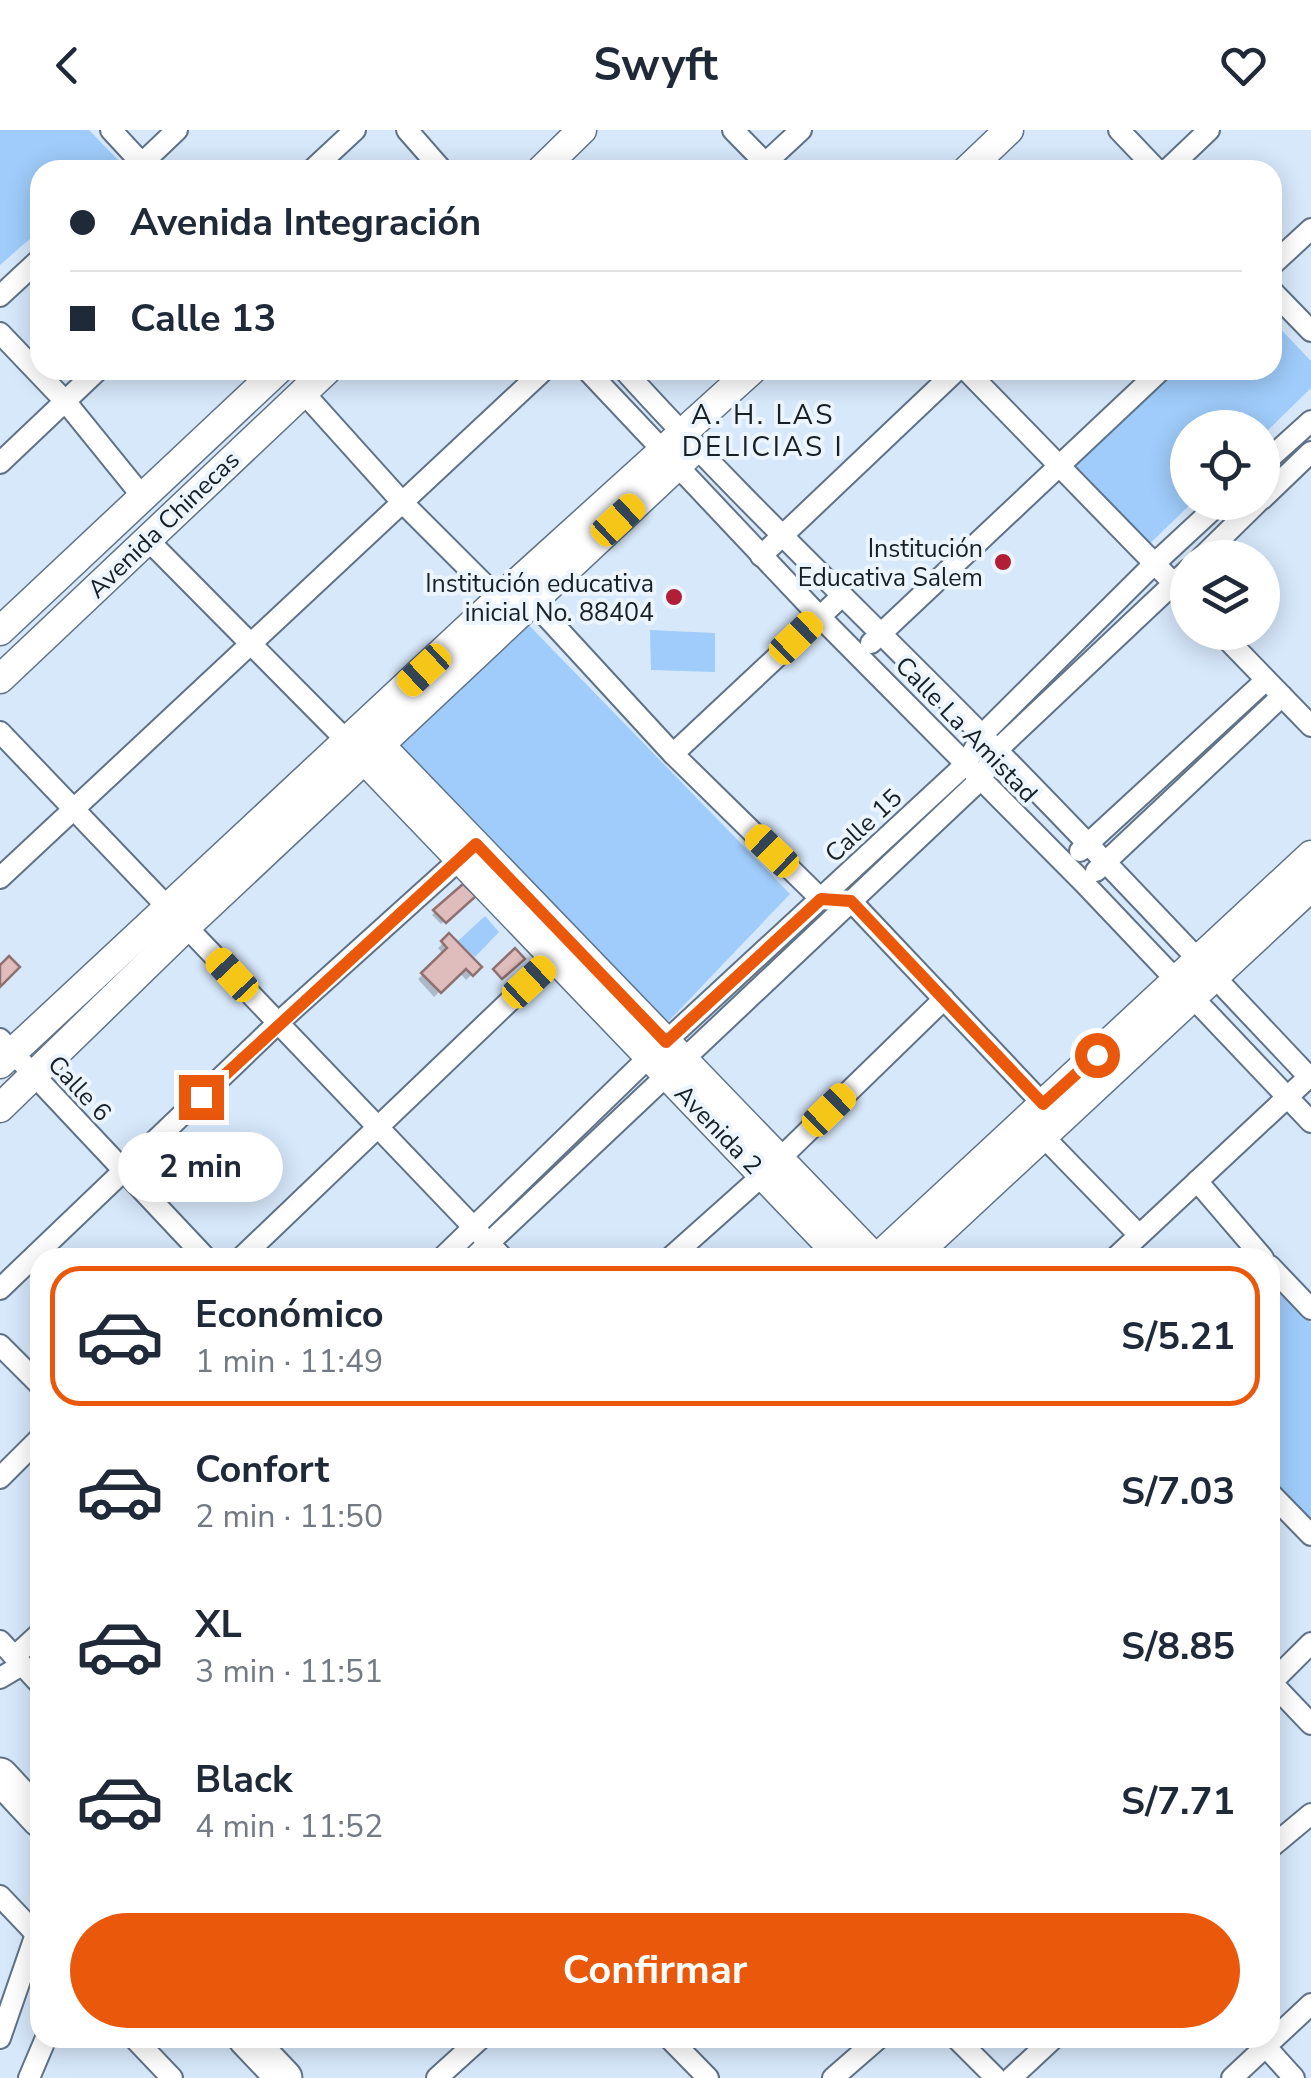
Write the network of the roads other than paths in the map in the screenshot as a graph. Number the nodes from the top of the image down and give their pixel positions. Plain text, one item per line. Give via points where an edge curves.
1 (111, 130) edge
2 (177, 130) edge
3 (355, 130) edge
4 (407, 130) edge
5 (582, 130) edge
6 (733, 130) edge
7 (800, 130) edge
8 (1010, 130) edge
9 (1118, 130) edge
10 (1210, 130) edge
11 (135, 160) edge
12 (149, 160) edge
13 (323, 160) edge
14 (433, 160) edge
15 (550, 160) edge
16 (758, 160) edge
17 (772, 160) edge
18 (977, 160) edge
19 (1147, 160) edge
20 (1178, 160) edge
21 (1311, 229) edge
22 (1282, 257) edge
23 (30, 268) edge
24 (0, 296) edge
25 (1282, 301) edge
26 (1311, 331) edge
27 (0, 332) edge
28 (30, 364) edge
29 (45, 380) edge
30 (87, 380) edge
31 (267, 380) edge
32 (315, 380) edge
33 (320, 380) edge
34 (533, 380) edge
35 (599, 380) edge
36 (631, 380) edge
37 (743, 380) edge
38 (947, 380) edge
39 (976, 380) edge
40 (1151, 380) edge
41 (65, 401) junction
42 (1311, 421) edge
43 (1280, 449) edge
44 (679, 450) junction
45 (1311, 452) edge
46 (0, 463) edge
47 (1059, 466) junction
48 (1280, 481) edge
49 (142, 496) junction
50 (402, 502) junction
51 (1202, 520) edge
52 (1240, 520) edge
53 (783, 536) junction
54 (148, 539) junction
55 (1219, 540) edge
56 (761, 556) junction
57 (1154, 564) junction
58 (1170, 575) edge
59 (1170, 595) edge
60 (840, 597) junction
61 (516, 605) junction
62 (818, 616) junction
63 (0, 631) edge
64 (879, 635) junction
65 (252, 643) junction
66 (1237, 650) edge
67 (859, 654) junction
68 (0, 679) edge
69 (1266, 680) junction
70 (1282, 696) junction
71 (1311, 726) edge
72 (0, 732) edge
73 (989, 742) junction
74 (364, 749) junction
75 (673, 754) junction
76 (974, 771) junction
77 (74, 809) junction
78 (1087, 844) junction
79 (468, 852) junction
80 (1311, 855) edge
81 (1104, 863) junction
82 (1066, 865) junction
83 (0, 878) edge
84 (1084, 883) junction
85 (1311, 887) edge
86 (821, 899) junction
87 (851, 901) junction
88 (178, 918) junction
89 (563, 950) junction
90 (1208, 968) junction
91 (1184, 990) junction
92 (944, 999) junction
93 (278, 1023) junction
94 (4, 1052) edge
95 (666, 1057) junction
96 (34, 1076) junction
97 (1310, 1077) edge
98 (1286, 1097) junction
99 (0, 1108) edge
100 (1037, 1120) junction
101 (1311, 1122) edge
102 (376, 1125) junction
103 (771, 1166) junction
104 (124, 1171) junction
105 (1197, 1180) junction
106 (1140, 1235) junction
107 (489, 1243) edge
108 (44, 1248) edge
109 (197, 1248) edge
110 (251, 1248) edge
111 (681, 1248) edge
112 (834, 1248) edge
113 (865, 1248) edge
114 (888, 1248) edge
115 (921, 1248) edge
116 (1126, 1248) edge
117 (1254, 1248) edge
118 (30, 1261) edge
119 (1280, 1284) edge
120 (0, 1290) edge
121 (1311, 1309) edge
122 (0, 1345) edge
123 (30, 1375) edge
124 (30, 1448) edge
125 (0, 1478) edge
126 (1280, 1503) edge
127 (1311, 1535) edge
128 (1311, 1643) edge
129 (25, 1666) edge
130 (1280, 1673) edge
131 (0, 1678) edge
132 (1280, 1693) edge
133 (1311, 1724) edge
134 (0, 1776) edge
135 (30, 1808) edge
136 (1311, 1814) edge
137 (1280, 1840) edge
138 (0, 1896) edge
139 (30, 1928) edge
140 (30, 1957) edge
141 (1311, 2004) edge
142 (1280, 2034) edge
143 (0, 2038) edge
144 (42, 2048) edge
145 (143, 2048) edge
146 (256, 2048) edge
147 (470, 2048) edge
148 (679, 2048) edge
149 (867, 2048) edge
150 (966, 2048) edge
151 (1043, 2048) edge
152 (1265, 2048) edge
153 (1267, 2048) edge
154 (167, 2076) edge
155 (29, 2078) edge
156 (284, 2078) edge
157 (437, 2078) edge
158 (708, 2078) edge
159 (833, 2078) edge
160 (996, 2078) edge
161 (1011, 2078) edge
162 (1232, 2078) edge
163 (1294, 2078) edge

1 - 11 street
2 - 12 street
3 - 13 street
4 - 14 street
5 - 15 street
6 - 16 street
7 - 17 street
8 - 18 street
9 - 19 street
10 - 20 street
21 - 22 street
23 - 24 street
25 - 26 street
27 - 28 street
29 - 41 street
30 - 41 street
31 - 49 street, Avenida Chinecas
32 - 54 street, Avenida Chinecas
33 - 50 street
34 - 50 street
35 - 44 street, Calle La Amistad
36 - 44 street, Calle La Amistad
37 - 44 street
38 - 53 street
39 - 47 street
40 - 47 street
41 - 46 street
41 - 49 street
42 - 43 street
44 - 53 street, Calle La Amistad
44 - 56 street, Calle La Amistad
44 - 61 street
45 - 48 street
47 - 57 street
47 - 64 street
49 - 63 street, Avenida Chinecas
50 - 61 street
50 - 65 street
51 - 57 street, Calle 15
52 - 55 street
53 - 56 street
53 - 60 street, Calle La Amistad
54 - 65 street
54 - 68 street, Avenida Chinecas
56 - 62 street, Calle La Amistad
57 - 58 street
57 - 73 street, Calle 15
59 - 73 street
60 - 62 street
60 - 64 street, Calle La Amistad
61 - 74 street
61 - 75 street
62 - 67 street, Calle La Amistad
62 - 75 street
64 - 67 street
64 - 73 street, Calle La Amistad
65 - 74 street
65 - 77 street
66 - 69 street
67 - 76 street, Calle La Amistad
69 - 70 street
69 - 78 street
70 - 71 street
70 - 81 street
72 - 77 street
73 - 76 street, Calle 15
73 - 78 street, Calle La Amistad
74 - 79 street, Avenida 2
74 - 88 street
75 - 86 street
76 - 82 street, Calle La Amistad
76 - 86 street, Calle 15
76 - 87 street
77 - 83 street
77 - 88 street
78 - 81 street, Calle La Amistad
78 - 82 street
79 - 89 street, Avenida 2
79 - 93 street
80 - 90 street
81 - 84 street
81 - 90 street, Calle La Amistad
82 - 84 street, Calle La Amistad
84 - 91 street, Calle La Amistad
85 - 90 street
86 - 87 street
86 - 95 street, Calle 15
87 - 92 street
87 - 95 street
88 - 93 street
88 - 94 street
88 - 96 street
89 - 95 street, Avenida 2
89 - 102 street
90 - 91 street
90 - 97 street, Calle La Amistad
91 - 98 street, Calle La Amistad
91 - 100 street
92 - 100 street
92 - 103 street
93 - 102 street
93 - 104 street
94 - 96 street, Calle 6
95 - 103 street, Avenida 2
95 - 107 street, Calle 15
96 - 99 street
96 - 104 street, Calle 6
97 - 98 street
98 - 101 street, Calle La Amistad
98 - 105 street
100 - 106 street
100 - 114 street
100 - 115 street
102 - 107 street
102 - 110 street
103 - 111 street
103 - 112 street, Avenida 2
103 - 113 street, Avenida 2
104 - 108 street
104 - 109 street, Calle 6
105 - 106 street
105 - 117 street
106 - 116 street
118 - 120 street
119 - 121 street
122 - 123 street
124 - 125 street
126 - 127 street
128 - 130 street
129 - 131 street
132 - 133 street
134 - 135 highway
136 - 137 street
138 - 139 street
140 - 143 street
141 - 142 street
144 - 155 street
145 - 154 street
146 - 156 highway
147 - 157 street
148 - 158 street
149 - 159 street
150 - 160 street
151 - 161 street
152 - 162 street
153 - 163 street

